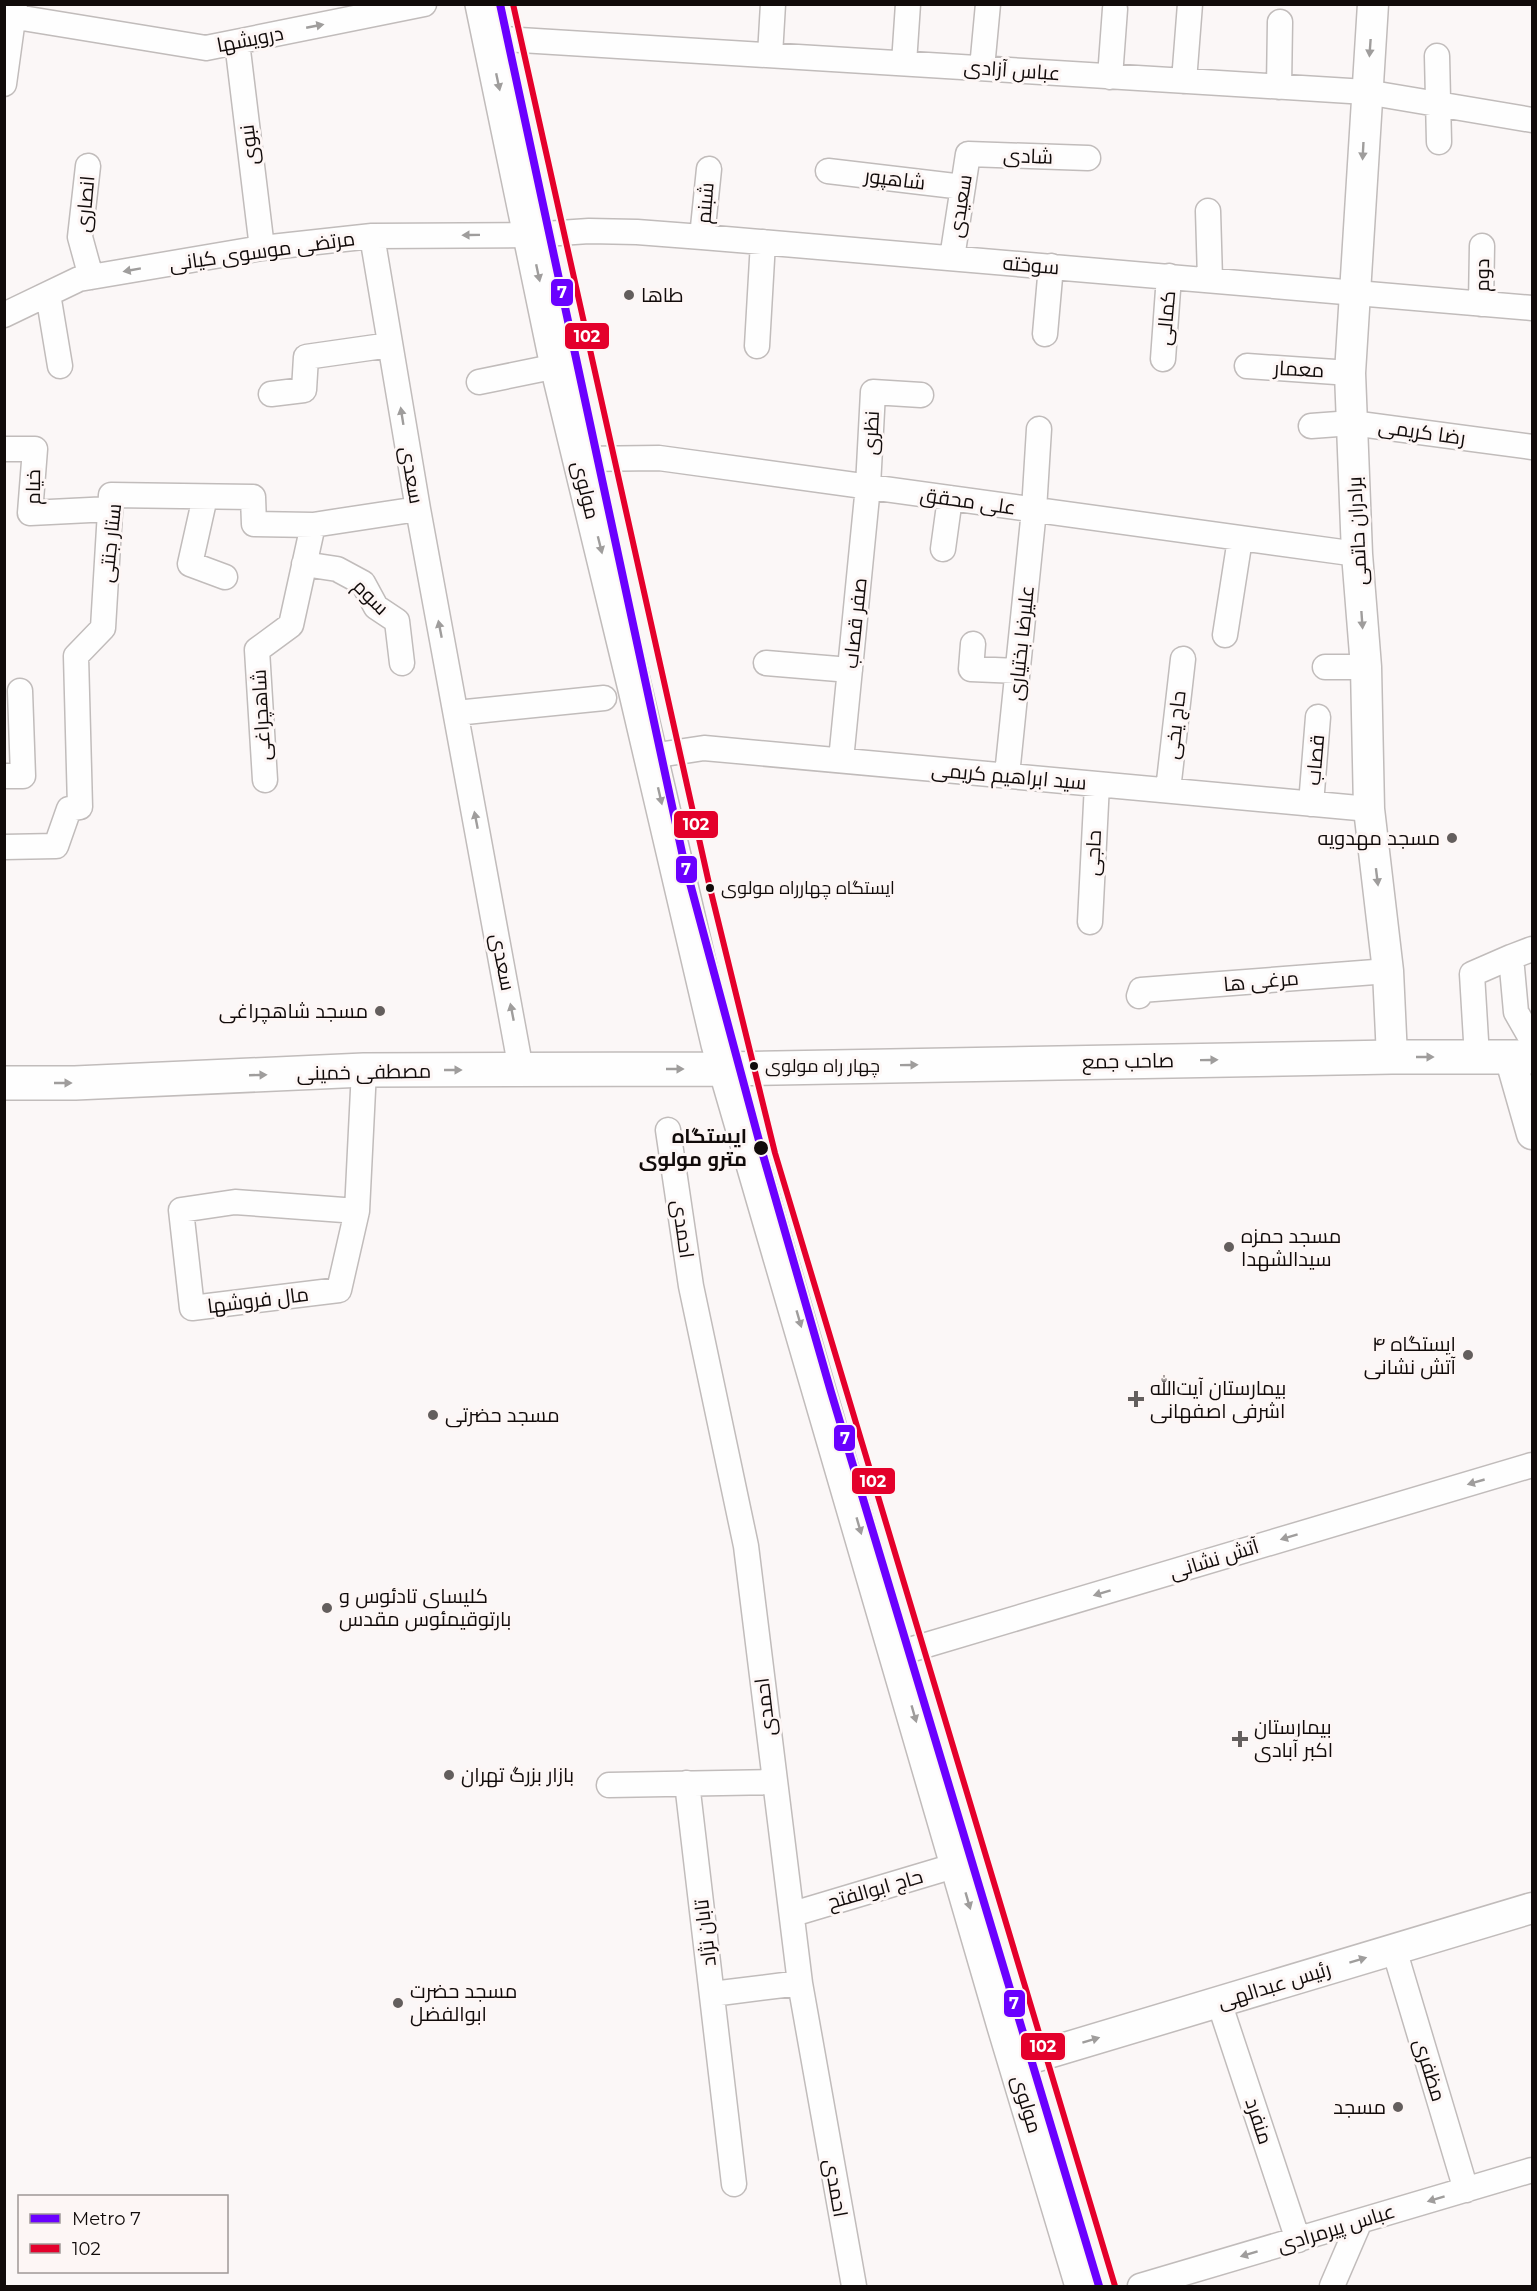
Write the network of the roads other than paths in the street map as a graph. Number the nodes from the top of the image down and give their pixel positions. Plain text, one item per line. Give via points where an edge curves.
1 (424, 4) edge
2 (482, 4) edge
3 (773, 4) edge
4 (908, 4) edge
5 (988, 4) edge
6 (1190, 4) edge
7 (1373, 4) edge
8 (1115, 9) dead end
9 (11, 12) edge
10 (1280, 22) dead end
11 (489, 38) junction
12 (237, 42) junction
13 (770, 55) junction
14 (1437, 56) dead end
15 (904, 63) junction
16 (982, 68) junction
17 (1110, 76) junction
18 (1184, 81) junction
19 (4, 84) edge
20 (1279, 87) junction
21 (1366, 92) junction
22 (1439, 105) junction
23 (1533, 120) edge
24 (1439, 142) dead end
25 (968, 154) joint
26 (1088, 158) dead end
27 (88, 166) dead end
28 (709, 169) dead end
29 (828, 171) dead end
30 (963, 187) junction
31 (1208, 211) dead end
32 (530, 235) junction
33 (372, 236) junction
34 (702, 237) junction
35 (764, 242) junction
36 (1482, 246) dead end
37 (262, 248) junction
38 (952, 258) junction
39 (1051, 266) junction
40 (1169, 276) junction
41 (91, 277) junction
42 (1210, 279) junction
43 (1355, 292) junction
44 (48, 294) junction
45 (1481, 304) junction
46 (1533, 308) edge
47 (4, 315) edge
48 (1045, 334) dead end
49 (390, 345) junction
50 (757, 346) dead end
51 (1163, 359) dead end
52 (60, 366) dead end
53 (557, 366) junction
54 (1247, 366) dead end
55 (1350, 373) junction
56 (479, 382) dead end
57 (271, 394) dead end
58 (921, 395) dead end
59 (1352, 423) junction
60 (1311, 426) dead end
61 (1039, 429) dead end
62 (1533, 447) edge
63 (4, 449) edge
64 (578, 459) junction
65 (868, 486) junction
66 (205, 496) junction
67 (950, 498) junction
68 (110, 509) junction
69 (418, 509) junction
70 (1034, 510) junction
71 (313, 525) junction
72 (1240, 539) junction
73 (943, 549) dead end
74 (1357, 554) junction
75 (304, 564) junction
76 (225, 577) dead end
77 (1225, 634) dead end
78 (973, 644) dead end
79 (1183, 659) dead end
80 (402, 663) dead end
81 (766, 663) dead end
82 (1325, 667) dead end
83 (1366, 667) junction
84 (850, 670) junction
85 (1018, 671) junction
86 (20, 691) dead end
87 (604, 698) dead end
88 (456, 713) junction
89 (1318, 717) dead end
90 (651, 756) junction
91 (841, 760) junction
92 (4, 776) edge
93 (1007, 776) junction
94 (265, 780) dead end
95 (1096, 784) junction
96 (1168, 790) junction
97 (1311, 804) junction
98 (1369, 809) junction
99 (4, 847) edge
100 (1090, 922) dead end
101 (1522, 953) edge
102 (1388, 970) junction
103 (1139, 996) dead end
104 (1525, 1051) edge
105 (1392, 1057) junction
106 (1477, 1057) junction
107 (724, 1069) junction
108 (364, 1070) junction
109 (521, 1070) junction
110 (4, 1083) edge
111 (668, 1130) dead end
112 (1533, 1134) edge
113 (357, 1211) junction
114 (1533, 1466) edge
115 (896, 1654) junction
116 (774, 1782) junction
117 (687, 1784) junction
118 (609, 1785) dead end
119 (957, 1865) junction
120 (1533, 1908) edge
121 (793, 1914) junction
122 (1394, 1949) junction
123 (800, 1983) junction
124 (712, 1994) junction
125 (1219, 2002) junction
126 (1015, 2063) junction
127 (1533, 2170) edge
128 (734, 2184) dead end
129 (1466, 2190) junction
130 (1359, 2222) junction
131 (1298, 2240) junction
132 (854, 2286) edge
133 (1082, 2286) edge
134 (1140, 2286) edge
135 (1332, 2286) edge

12 -> 1 street, درویشها
2 - 11 main road, مولوی
3 - 13 street
4 - 15 street
5 - 16 street
6 - 18 street
7 -> 21 street, برادران حاتمی
8 - 17 street
9 - 12 street, درویشها via 206,48
9 - 19 street
10 - 20 street
11 - 13 street, عباس آزادی
11 -> 32 main road, مولوی
12 - 37 street, نبوی
13 - 15 street, عباس آزادی
14 - 22 street
15 - 16 street, عباس آزادی
16 - 17 street, عباس آزادی
17 - 18 street, عباس آزادی
18 - 20 street, عباس آزادی
20 - 21 street, عباس آزادی
21 - 22 street, عباس آزادی
21 -> 43 street, برادران حاتمی
22 - 23 street, عباس آزادی
22 - 24 street
25 - 26 street, شادی
25 - 30 street, سعیدی
27 - 41 street, انصاری via 80,237
28 - 34 street, شبنم
29 - 30 street, شاهپور
30 - 38 street, سعیدی
31 - 42 street
32 -> 33 street, مرتضی موسوی کیانی
32 - 34 street, سوخته via 618,232
32 -> 53 main road, مولوی
33 - 37 street, مرتضی موسوی کیانی
33 - 49 street, سعدی
34 - 35 street, سوخته
35 - 38 street, سوخته
35 - 50 street
36 - 45 street, دوم
37 -> 41 street, مرتضی موسوی کیانی
38 - 39 street, سوخته
39 - 40 street, سوخته
39 - 48 street
40 - 42 street, سوخته
40 - 51 street, کمالی
41 - 44 street, مرتضی موسوی کیانی
42 - 43 street, سوخته
43 - 45 street, سوخته
43 - 55 street, برادران حاتمی
44 - 47 street, مرتضی موسوی کیانی
44 - 52 street
45 - 46 street, سوخته
49 - 57 street via 306,357 304,390
69 -> 49 street, سعدی
53 - 56 street
53 - 64 main road, مولوی
54 - 55 street, معمار
55 - 59 street, برادران حاتمی
58 - 65 street, نظری via 873,392
59 - 60 street, رضا کریمی
59 - 62 street, رضا کریمی
59 - 74 street, برادران حاتمی
61 - 70 street, علیرضا بختیاری
63 - 68 street, خیام via 34,449 30,513
64 - 65 street, علی محقق via 659,458
64 -> 90 main road, مولوی
65 - 67 street, علی محقق
65 - 84 street, صفر قصاب
66 - 68 street, ستار جنتی via 111,495
66 - 71 street, ستار جنتی via 253,497 254,524
66 - 76 street via 190,564
67 - 70 street, علی محقق
67 - 73 street
68 - 99 street, ستار جنتی via 103,628 76,656 80,807 69,809 56,846
69 - 71 street, ستار جنتی
88 -> 69 street, سعدی
70 - 72 street, علی محقق
70 - 85 street, علیرضا بختیاری
71 - 75 street, شاهچراغی
72 - 74 street, علی محقق
72 - 77 street
74 -> 83 street, برادران حاتمی
75 - 80 street, سوم via 337,569 363,583 376,607 397,621
75 - 94 street, شاهچراغی via 291,625 257,650
78 - 85 street via 971,669
79 - 96 street, حاج یخی
81 - 84 street
82 - 83 street
83 - 98 street, برادران حاتمی
84 - 91 street, صفر قصاب
85 - 93 street, علیرضا بختیاری
86 - 92 street via 23,776
87 - 88 street
109 -> 88 street, سعدی
89 - 97 street, قصاب
90 - 91 street, سید ابراهیم کریمی via 704,748
90 -> 107 main road, مولوی
91 - 93 street, سید ابراهیم کریمی
93 - 95 street, سید ابراهیم کریمی
95 - 96 street, سید ابراهیم کریمی
95 - 100 street, حاجی
96 - 97 street, سید ابراهیم کریمی
97 - 98 street, سید ابراهیم کریمی
98 -> 102 street, برادران حاتمی
101 - 104 street via 1516,1012
101 - 106 street via 1472,974
102 - 103 street, مرغی ها via 1141,990
102 - 105 street, برادران حاتمی
104 - 106 main road, صاحب جمع
104 - 112 street
105 -> 106 main road, صاحب جمع
107 -> 105 main road, صاحب جمع
109 -> 107 main road, مصطفی خمینی
107 -> 115 main road, مولوی
108 -> 109 main road, مصطفی خمینی
110 -> 108 main road, مصطفی خمینی
108 - 113 street, مال فروشها
111 - 116 street, احمدی via 691,1286 746,1546
113 - 113 street, مال فروشها via 339,1290 192,1308 181,1210 235,1202
114 -> 115 street, آتش نشانی
115 -> 119 main road, مولوی
116 - 117 street
116 - 121 street, احمدی
117 - 118 street
117 - 124 street, تابان نژاد
119 - 121 street, حاج ابوالفتح
119 -> 126 main road, مولوی
120 - 122 street, رئیس عبدالهی
121 - 123 street, احمدی
125 -> 122 street, رئیس عبدالهی
122 - 129 street, مظفری
123 - 124 street, تابان نژاد
123 - 132 street, احمدی
124 - 128 street
126 -> 125 street, رئیس عبدالهی
125 - 131 street, منفرد
126 - 133 main road, مولوی
127 - 129 street, عباس پیرمرادی
129 -> 130 street, عباس پیرمرادی
130 - 131 street, عباس پیرمرادی
130 - 135 street
131 -> 134 street, عباس پیرمرادی

